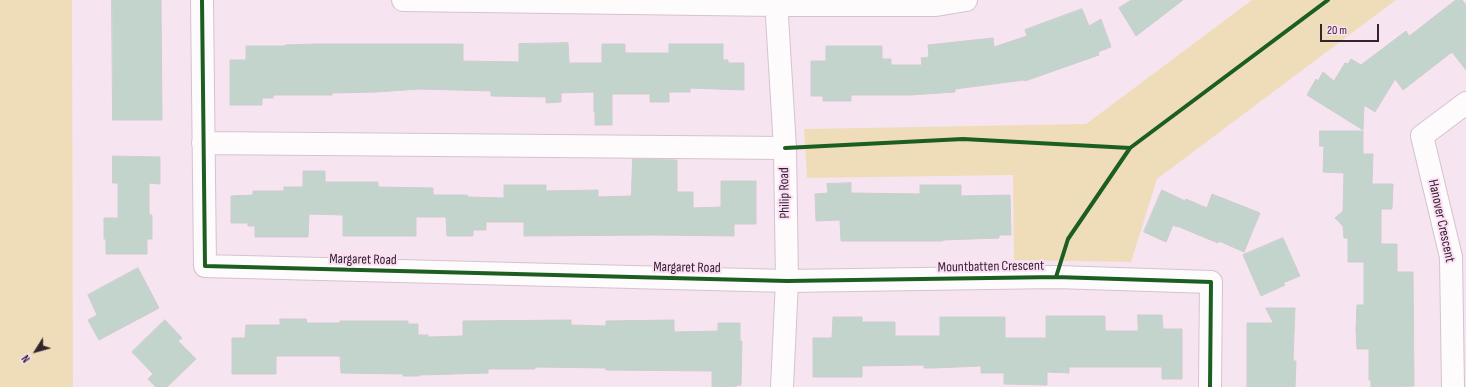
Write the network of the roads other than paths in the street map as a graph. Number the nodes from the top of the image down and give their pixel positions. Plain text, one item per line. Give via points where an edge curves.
1 (202, 0) edge
2 (404, 0) edge
3 (966, 0) edge
4 (776, 3) edge
5 (1466, 103) edge
6 (203, 143) junction
7 (785, 148) junction
8 (787, 281) junction
9 (782, 387) edge
10 (1210, 387) edge
11 (1453, 387) edge

1 - 6 street, Margaret Road
2 - 4 street
3 - 4 street via 936,5
4 - 7 street, Philip Road
5 - 11 street, Hanover Crescent via 1422,136 1451,257
6 - 7 street
6 - 8 street, Margaret Road via 205,266
7 - 8 street, Philip Road
8 - 9 street, Philip Road
8 - 10 street, Mountbatten Crescent via 1056,277 1211,282

